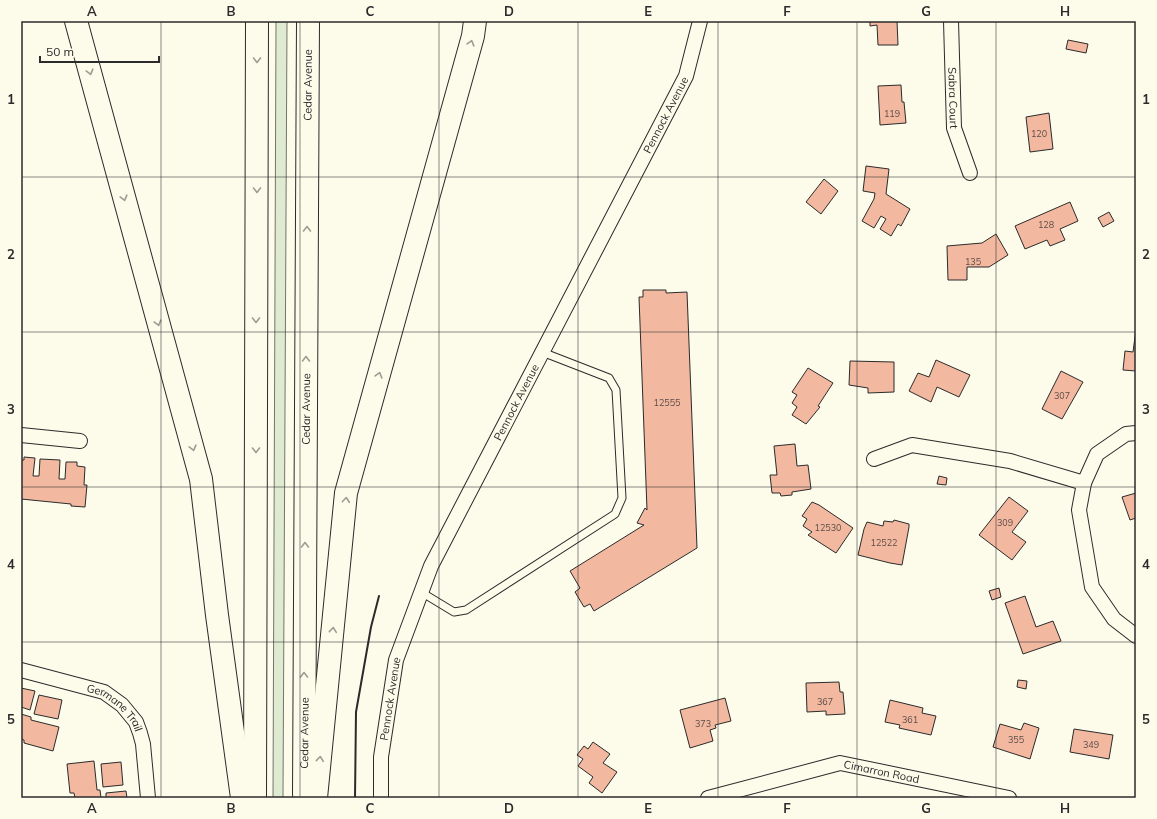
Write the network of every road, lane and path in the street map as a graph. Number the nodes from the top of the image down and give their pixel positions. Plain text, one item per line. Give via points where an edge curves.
1 (76, 21) edge
2 (258, 21) edge
3 (308, 21) edge
4 (320, 21) edge
5 (475, 21) edge
6 (700, 21) edge
7 (951, 21) edge
8 (308, 114) junction
9 (970, 173) dead end
10 (542, 352) junction
11 (1136, 433) edge
12 (21, 435) edge
13 (80, 441) dead end
14 (874, 459) dead end
15 (1084, 482) junction
16 (421, 592) junction
17 (1136, 636) edge
18 (21, 670) edge
19 (148, 798) edge
20 (242, 798) edge
21 (255, 798) edge
22 (304, 798) edge
23 (316, 798) edge
24 (381, 798) edge
25 (708, 798) edge
26 (1009, 798) edge

1 -> 20 highway via 201,479
2 -> 21 highway
3 - 8 highway, Cedar Avenue
4 - 8 highway
23 -> 5 highway via 346,492 473,36
6 - 10 street, Pennock Avenue via 686,76
7 - 9 street, Sabra Court via 954,128
22 -> 8 highway, Cedar Avenue
10 - 16 street, Pennock Avenue via 431,566
10 - 16 lane via 609,378 616,390 622,498 616,514 466,610 454,612
11 - 15 street via 1126,434 1097,454
12 - 13 street
14 - 15 street via 912,445 1010,461
15 - 17 street via 1079,510 1092,587 1114,620
16 - 24 street, Pennock Avenue via 396,660 381,756
18 - 19 street, Germane Trail via 104,692 130,713 142,738
25 - 26 street, Cimarron Road via 840,763

